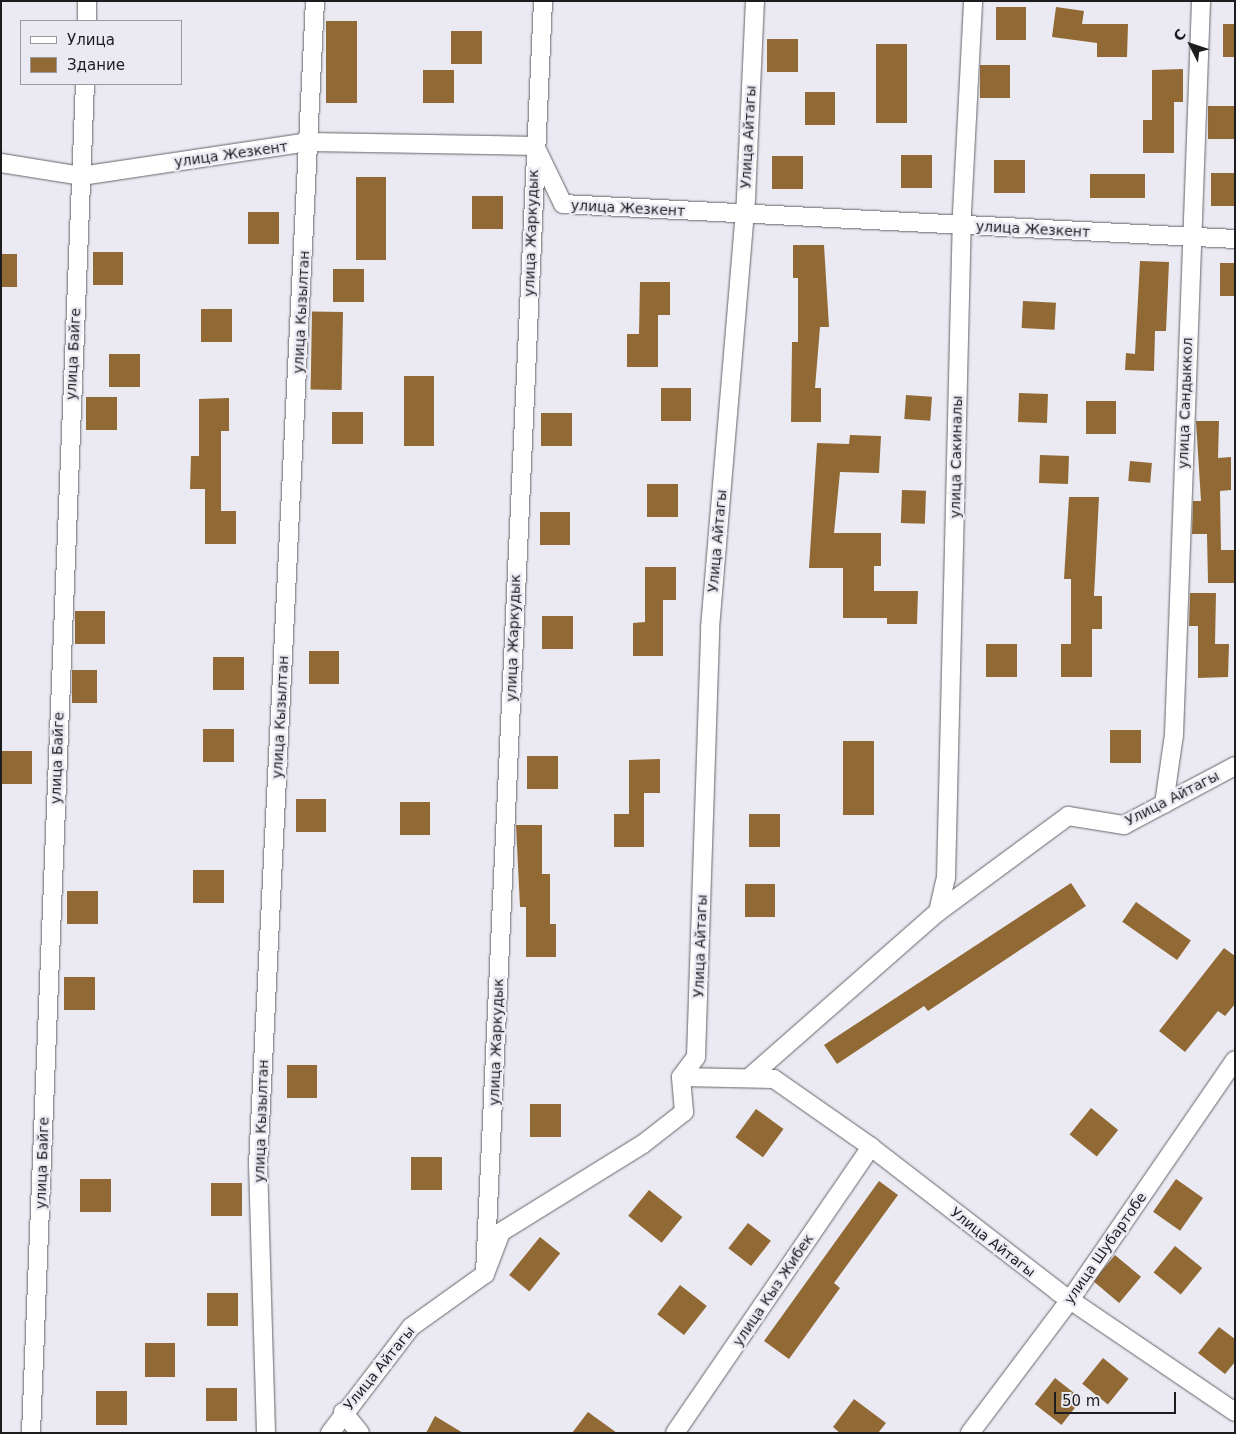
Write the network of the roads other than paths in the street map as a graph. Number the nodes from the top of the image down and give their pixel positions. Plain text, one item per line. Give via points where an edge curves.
1 (88, 1) edge
2 (315, 1) edge
3 (543, 1) edge
4 (755, 1) edge
5 (973, 1) edge
6 (1200, 1) edge
7 (87, 20) edge
8 (85, 85) edge
9 (309, 142) junction
10 (535, 146) junction
11 (1, 162) edge
12 (81, 176) junction
13 (744, 214) junction
14 (962, 225) junction
15 (1190, 237) junction
16 (1235, 239) edge
17 (1235, 766) edge
18 (1164, 804) junction
19 (938, 912) junction
20 (1235, 1060) edge
21 (751, 1076) junction
22 (681, 1077) junction
23 (871, 1147) junction
24 (485, 1274) junction
25 (1070, 1300) junction
26 (343, 1412) junction
27 (1235, 1412) edge
28 (31, 1433) edge
29 (266, 1433) edge
30 (330, 1433) edge
31 (360, 1433) edge
32 (675, 1433) edge
33 (970, 1433) edge

1 - 7 street
2 - 9 street, улица Кызылтан
3 - 10 street, улица Жаркудык
4 - 13 street, Улица Айтагы
5 - 14 street, улица Сакиналы
6 - 15 street, улица Сандыккол
8 - 12 street, улица Байге
9 - 10 street, улица Жезкент
9 - 12 street, улица Жезкент
9 - 29 street, улица Кызылтан via 258,1166
10 - 13 street, улица Жезкент via 563,204
10 - 24 street, улица Жаркудык
11 - 12 street, улица Жезкент
12 - 28 street, улица Байге
13 - 14 street, улица Жезкент
13 - 22 street, Улица Айтагы via 710,628 696,1057
14 - 15 street, улица Жезкент
14 - 19 street, улица Сакиналы via 946,878
15 - 16 street, улица Жезкент
15 - 18 street, улица Сандыккол via 1174,735
17 - 18 street, Улица Айтагы
18 - 19 street, Улица Айтагы via 1124,825 1068,816
19 - 21 street, Улица Айтагы
20 - 25 street, улица Шубартобе
21 - 22 street, Улица Айтагы
21 - 23 street, Улица Айтагы via 774,1079
22 - 24 street via 684,1112 643,1144 501,1232
23 - 25 street, Улица Айтагы
23 - 32 street, улица Кыз Жибек
24 - 26 street, Улица Айтагы via 411,1327
25 - 27 street, Улица Айтагы
25 - 33 street, улица Шубартобе
26 - 30 street, Улица Айтагы
26 - 31 street

